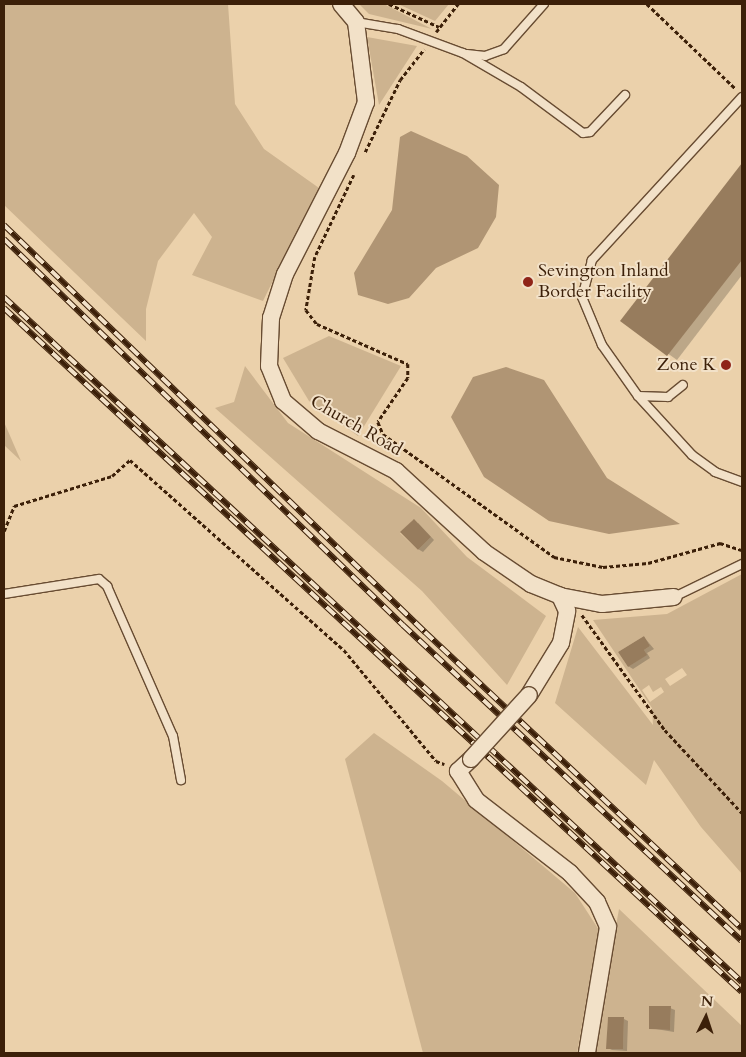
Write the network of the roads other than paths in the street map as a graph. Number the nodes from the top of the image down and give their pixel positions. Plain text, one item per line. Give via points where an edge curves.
1 (340, 4) edge
2 (544, 4) edge
3 (356, 22) junction
4 (463, 53) junction
5 (624, 95) dead end
6 (742, 96) edge
7 (683, 385) dead end
8 (638, 396) junction
9 (742, 482) edge
10 (742, 564) edge
11 (4, 594) edge
12 (674, 597) joint
13 (568, 598) junction
14 (182, 780) dead end
15 (587, 1053) edge

1 - 3 street
2 - 4 lane via 504,49 485,56
3 - 4 lane via 431,40
3 - 13 street, Church Road via 366,102 347,153 286,274 271,318 267,348 276,387 304,422 396,471 504,569
4 - 5 lane via 521,87 583,133 590,132
6 - 8 lane via 592,260 584,278 582,297 602,345
7 - 8 lane via 668,398
8 - 9 lane via 692,455 715,472
10 - 12 lane
11 - 14 lane via 99,579 108,586 174,736
12 - 13 street via 639,603
13 - 15 street, bridge via 561,643 529,695 458,771 476,800 570,873 597,902 608,927 607,953

